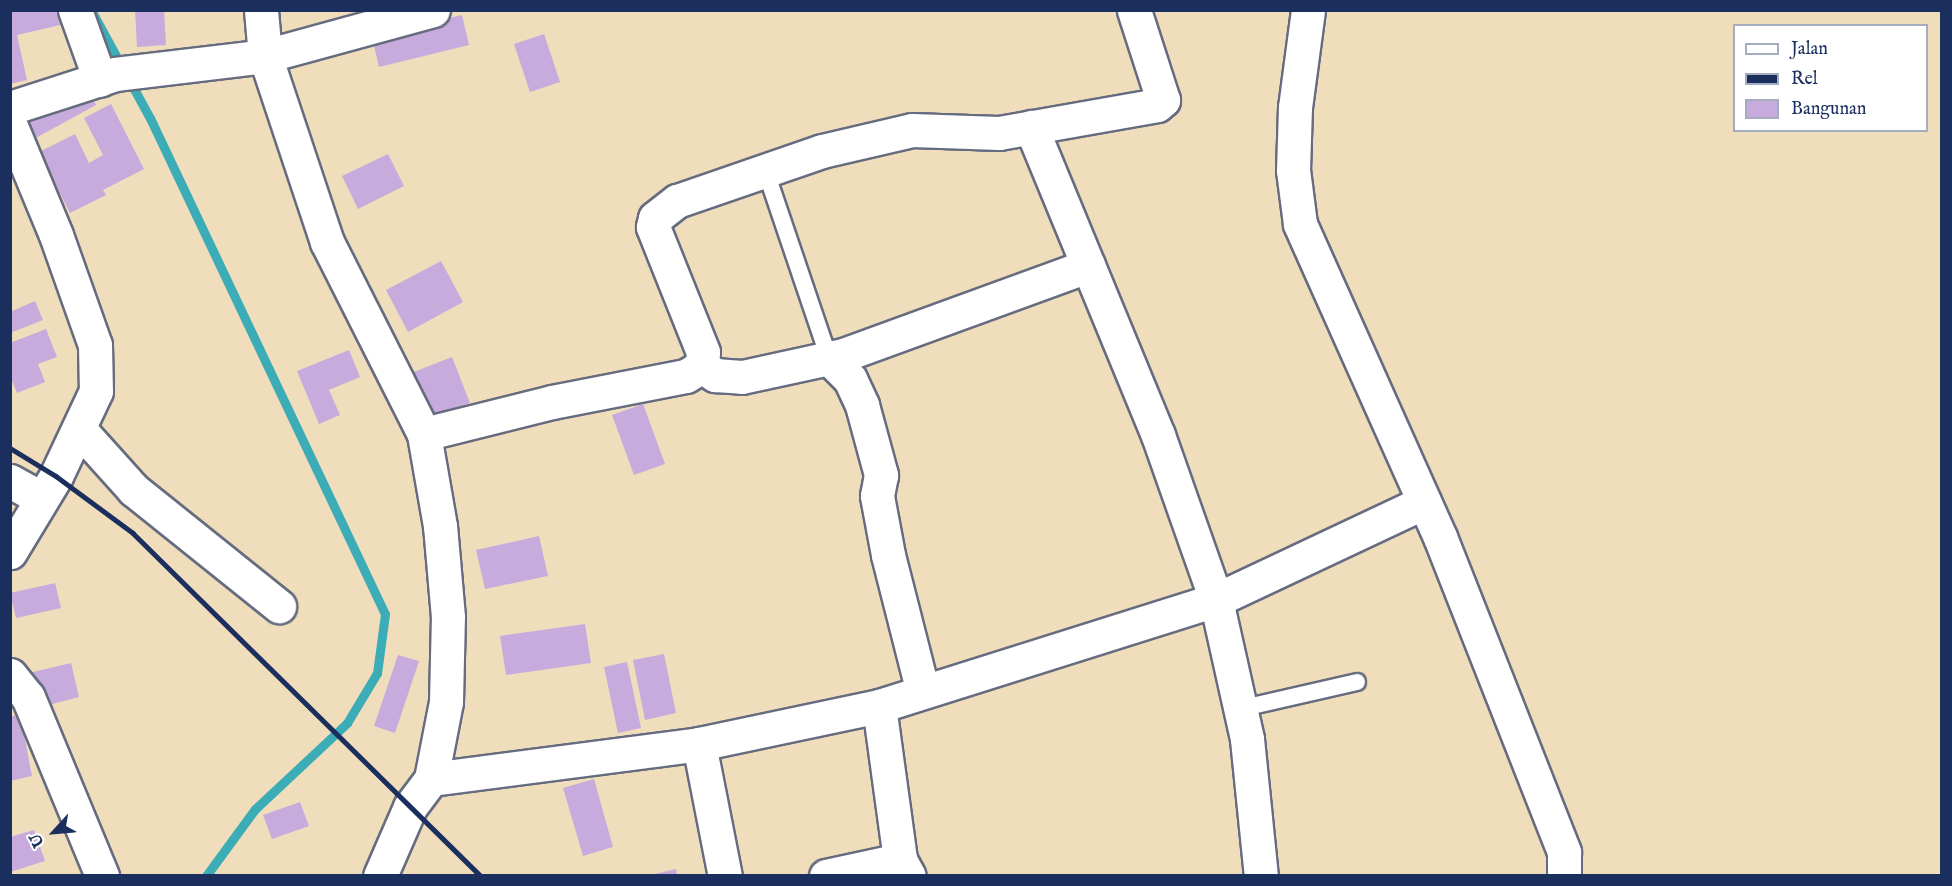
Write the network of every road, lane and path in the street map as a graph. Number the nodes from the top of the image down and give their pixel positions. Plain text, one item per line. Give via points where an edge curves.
1 (75, 10) edge
2 (261, 10) edge
3 (433, 10) edge
4 (1134, 10) edge
5 (1308, 10) edge
6 (265, 56) junction
7 (120, 76) junction
8 (10, 108) edge
9 (10, 124) edge
10 (1031, 128) junction
11 (765, 169) junction
12 (1088, 266) junction
13 (829, 358) junction
14 (702, 366) junction
15 (80, 430) junction
16 (424, 434) junction
17 (10, 481) edge
18 (41, 498) junction
19 (1424, 502) junction
20 (10, 552) edge
21 (1216, 600) junction
22 (279, 606) dead end
23 (10, 675) edge
24 (1357, 682) dead end
25 (923, 692) junction
26 (879, 706) junction
27 (1239, 710) junction
28 (699, 744) junction
29 (431, 778) junction
30 (905, 868) edge
31 (102, 876) edge
32 (380, 876) edge
33 (725, 876) edge
34 (826, 876) edge
35 (1261, 876) edge
36 (1564, 876) edge

1 - 7 street
2 - 6 street
3 - 6 street
4 - 10 street via 1163,100 1151,108
5 - 19 street via 1295,107 1293,170 1300,224
6 - 7 street
6 - 16 street via 327,242
7 - 8 street
9 - 15 street via 56,235 95,345 96,391
10 - 11 street via 999,134 912,130
10 - 12 street
11 - 13 lane
11 - 14 street via 676,201 655,218 656,235 703,352
12 - 13 street via 951,318
12 - 21 street via 1158,435
13 - 14 street via 742,377 715,375
13 - 25 street via 850,379 862,405 881,475 877,496 888,555
14 - 16 street via 686,376 552,402
15 - 18 street
15 - 22 street via 135,490
16 - 29 street via 440,526 448,617 446,702
17 - 18 street
18 - 20 street
19 - 21 street
19 - 36 street via 1564,852
21 - 25 street
21 - 27 street
23 - 31 street via 28,697
24 - 27 lane
25 - 26 street
26 - 28 street
26 - 30 street
27 - 35 street via 1247,739
28 - 29 street
28 - 33 street
29 - 32 street via 410,807
30 - 34 street

